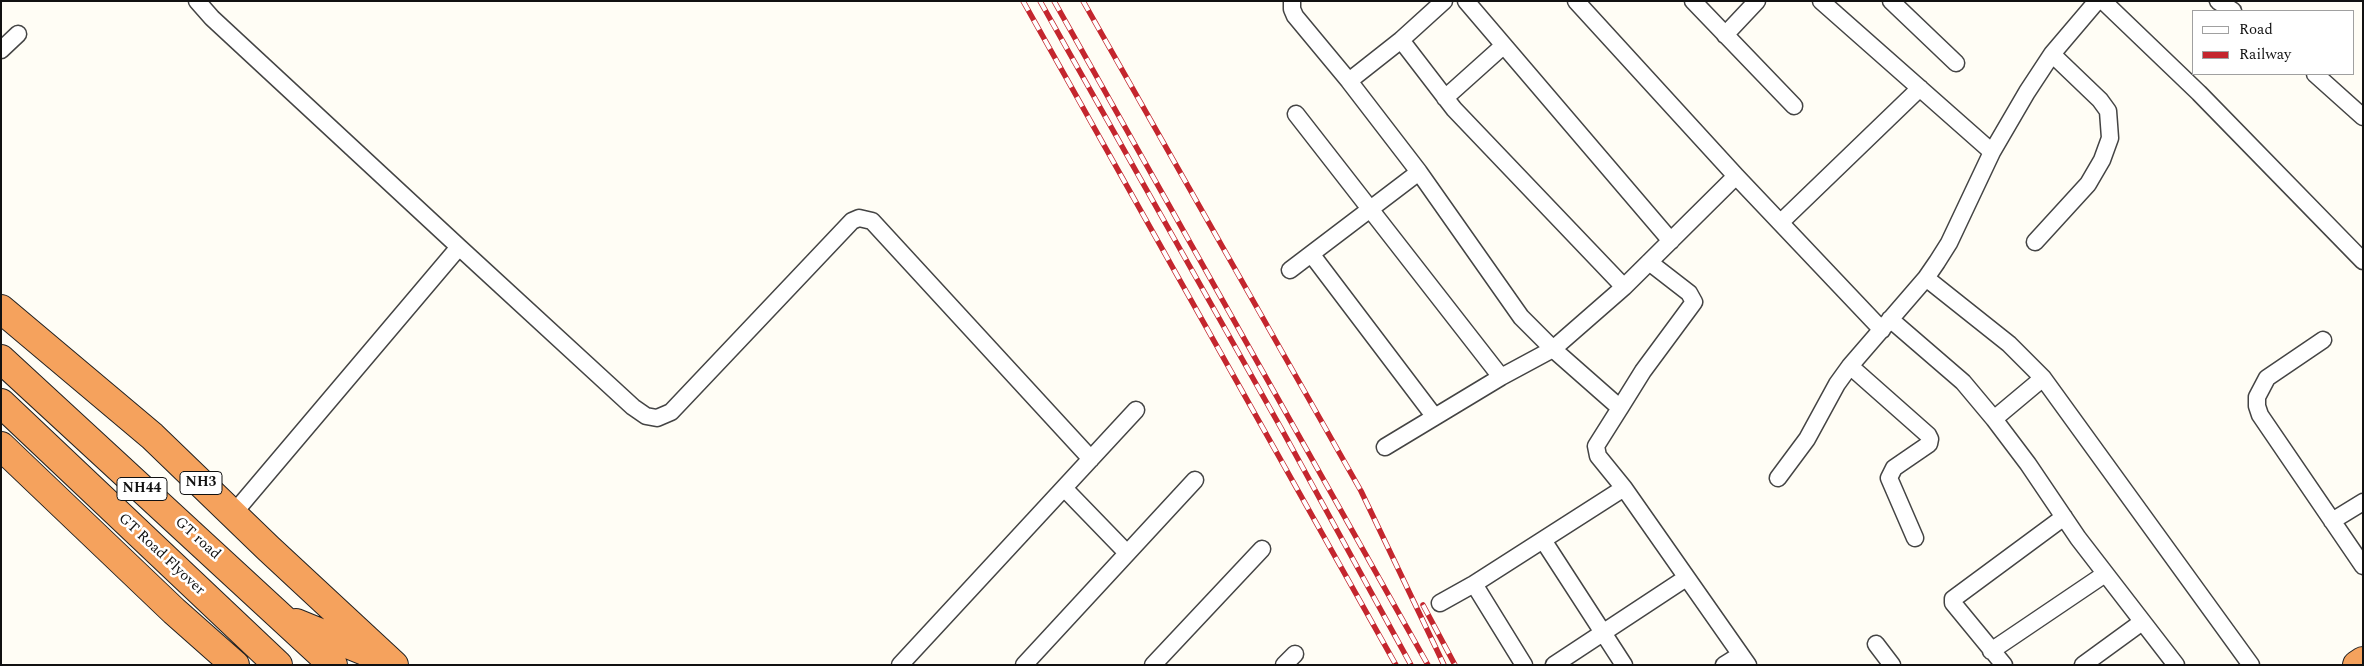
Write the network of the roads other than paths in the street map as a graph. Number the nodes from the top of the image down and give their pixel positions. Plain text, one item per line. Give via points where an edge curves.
1 (197, 1) edge
2 (1292, 1) edge
3 (1444, 1) edge
4 (1466, 1) edge
5 (1576, 1) edge
6 (1693, 1) edge
7 (1757, 1) edge
8 (1821, 1) edge
9 (1891, 1) edge
10 (2097, 1) edge
11 (2103, 1) edge
12 (2218, 1) edge
13 (2232, 10) edge
14 (18, 34) dead end
15 (1725, 35) junction
16 (1401, 40) junction
17 (1503, 46) junction
18 (1, 50) edge
19 (2052, 54) junction
20 (1956, 64) dead end
21 (2316, 75) edge
22 (1348, 81) junction
23 (1920, 88) junction
24 (1446, 98) junction
25 (1794, 106) dead end
26 (1296, 114) dead end
27 (2363, 117) edge
28 (1992, 152) junction
29 (1418, 172) junction
30 (1736, 176) junction
31 (1369, 210) junction
32 (1781, 222) junction
33 (1671, 241) junction
34 (2035, 242) dead end
35 (459, 247) junction
36 (1312, 255) junction
37 (2363, 261) edge
38 (1649, 262) junction
39 (1290, 270) dead end
40 (1926, 278) junction
41 (1624, 287) junction
42 (1, 309) edge
43 (1886, 324) junction
44 (2324, 340) dead end
45 (1553, 349) junction
46 (1, 359) edge
47 (1850, 366) junction
48 (1501, 377) junction
49 (2042, 378) junction
50 (1, 403) edge
51 (1620, 408) junction
52 (1136, 410) dead end
53 (1434, 416) junction
54 (1994, 419) junction
55 (1, 446) edge
56 (1385, 447) dead end
57 (1091, 459) junction
58 (1778, 478) dead end
59 (1195, 480) dead end
60 (1064, 488) junction
61 (1624, 488) junction
62 (2363, 502) edge
63 (233, 514) junction
64 (2064, 517) junction
65 (2332, 521) junction
66 (1914, 538) dead end
67 (1543, 540) junction
68 (1262, 548) dead end
69 (1126, 553) junction
70 (2363, 566) edge
71 (2106, 574) junction
72 (1686, 578) junction
73 (1474, 584) junction
74 (1440, 602) dead end
75 (284, 617) junction
76 (2142, 622) junction
77 (1604, 633) junction
78 (1876, 644) dead end
79 (1991, 651) junction
80 (1744, 660) edge
81 (2363, 661) edge
82 (393, 663) edge
83 (235, 665) edge
84 (278, 665) edge
85 (333, 665) edge
86 (900, 665) edge
87 (1024, 665) edge
88 (1153, 665) edge
89 (1524, 665) edge
90 (1554, 665) edge
91 (1624, 665) edge
92 (1724, 665) edge
93 (1892, 665) edge
94 (2004, 665) edge
95 (2083, 665) edge
96 (2176, 665) edge
97 (2251, 665) edge
98 (2357, 665) edge

1 - 35 street
2 - 22 street via 1295,16
3 - 16 street
4 - 17 street
5 - 30 street
6 - 15 street
7 - 15 street
8 - 23 street
9 - 20 street
10 - 19 street
11 - 37 street via 2199,93
12 - 13 street
14 - 18 street
15 - 25 street
16 - 22 street
16 - 24 street
17 - 24 street
17 - 33 street
19 - 28 street
19 - 34 street via 2108,111 2110,138 2088,184
21 - 27 street
22 - 29 street
23 - 28 street
23 - 32 street
24 - 41 street
26 - 31 street
28 - 40 street via 1948,243
29 - 31 street
29 - 45 street via 1520,317
30 - 32 street
30 - 33 street
31 - 36 street
31 - 48 street
32 - 43 street
33 - 38 street
35 - 57 street via 633,406 646,416 657,418 671,412 852,221 859,218 872,221
35 - 63 street
36 - 39 street
36 - 53 street
38 - 41 street
38 - 51 street via 1689,293 1694,302
40 - 43 street
40 - 49 street via 2009,344
41 - 45 street
42 - 63 highway, NH3 via 152,436
43 - 47 street
43 - 54 street via 1963,382
44 - 65 street via 2268,378 2257,397 2257,406
45 - 48 street
45 - 51 street
46 - 75 highway, GT road / NH44
47 - 58 street via 1808,439
47 - 66 street via 1930,439 1929,444 1894,468 1889,478
48 - 53 street
49 - 54 street
49 - 97 street
50 - 84 highway, GT Road Flyover / NH44
51 - 61 street via 1598,441 1596,450
52 - 57 street
53 - 56 street
54 - 64 street
55 - 83 highway
57 - 60 street
59 - 69 street
60 - 69 street
60 - 86 street
61 - 67 street
61 - 72 street
62 - 65 street
63 - 82 highway, NH3
64 - 71 street
64 - 79 street via 1953,599
65 - 70 street
67 - 73 street
67 - 77 street
68 - 88 street
69 - 87 street
71 - 76 street
71 - 79 street
72 - 77 street
72 - 80 street
73 - 74 street
73 - 89 street
75 - 82 highway
75 - 85 highway, NH44
76 - 95 street
76 - 96 street
77 - 90 street
77 - 91 street
78 - 93 street
79 - 94 street
80 - 92 street
81 - 98 highway

